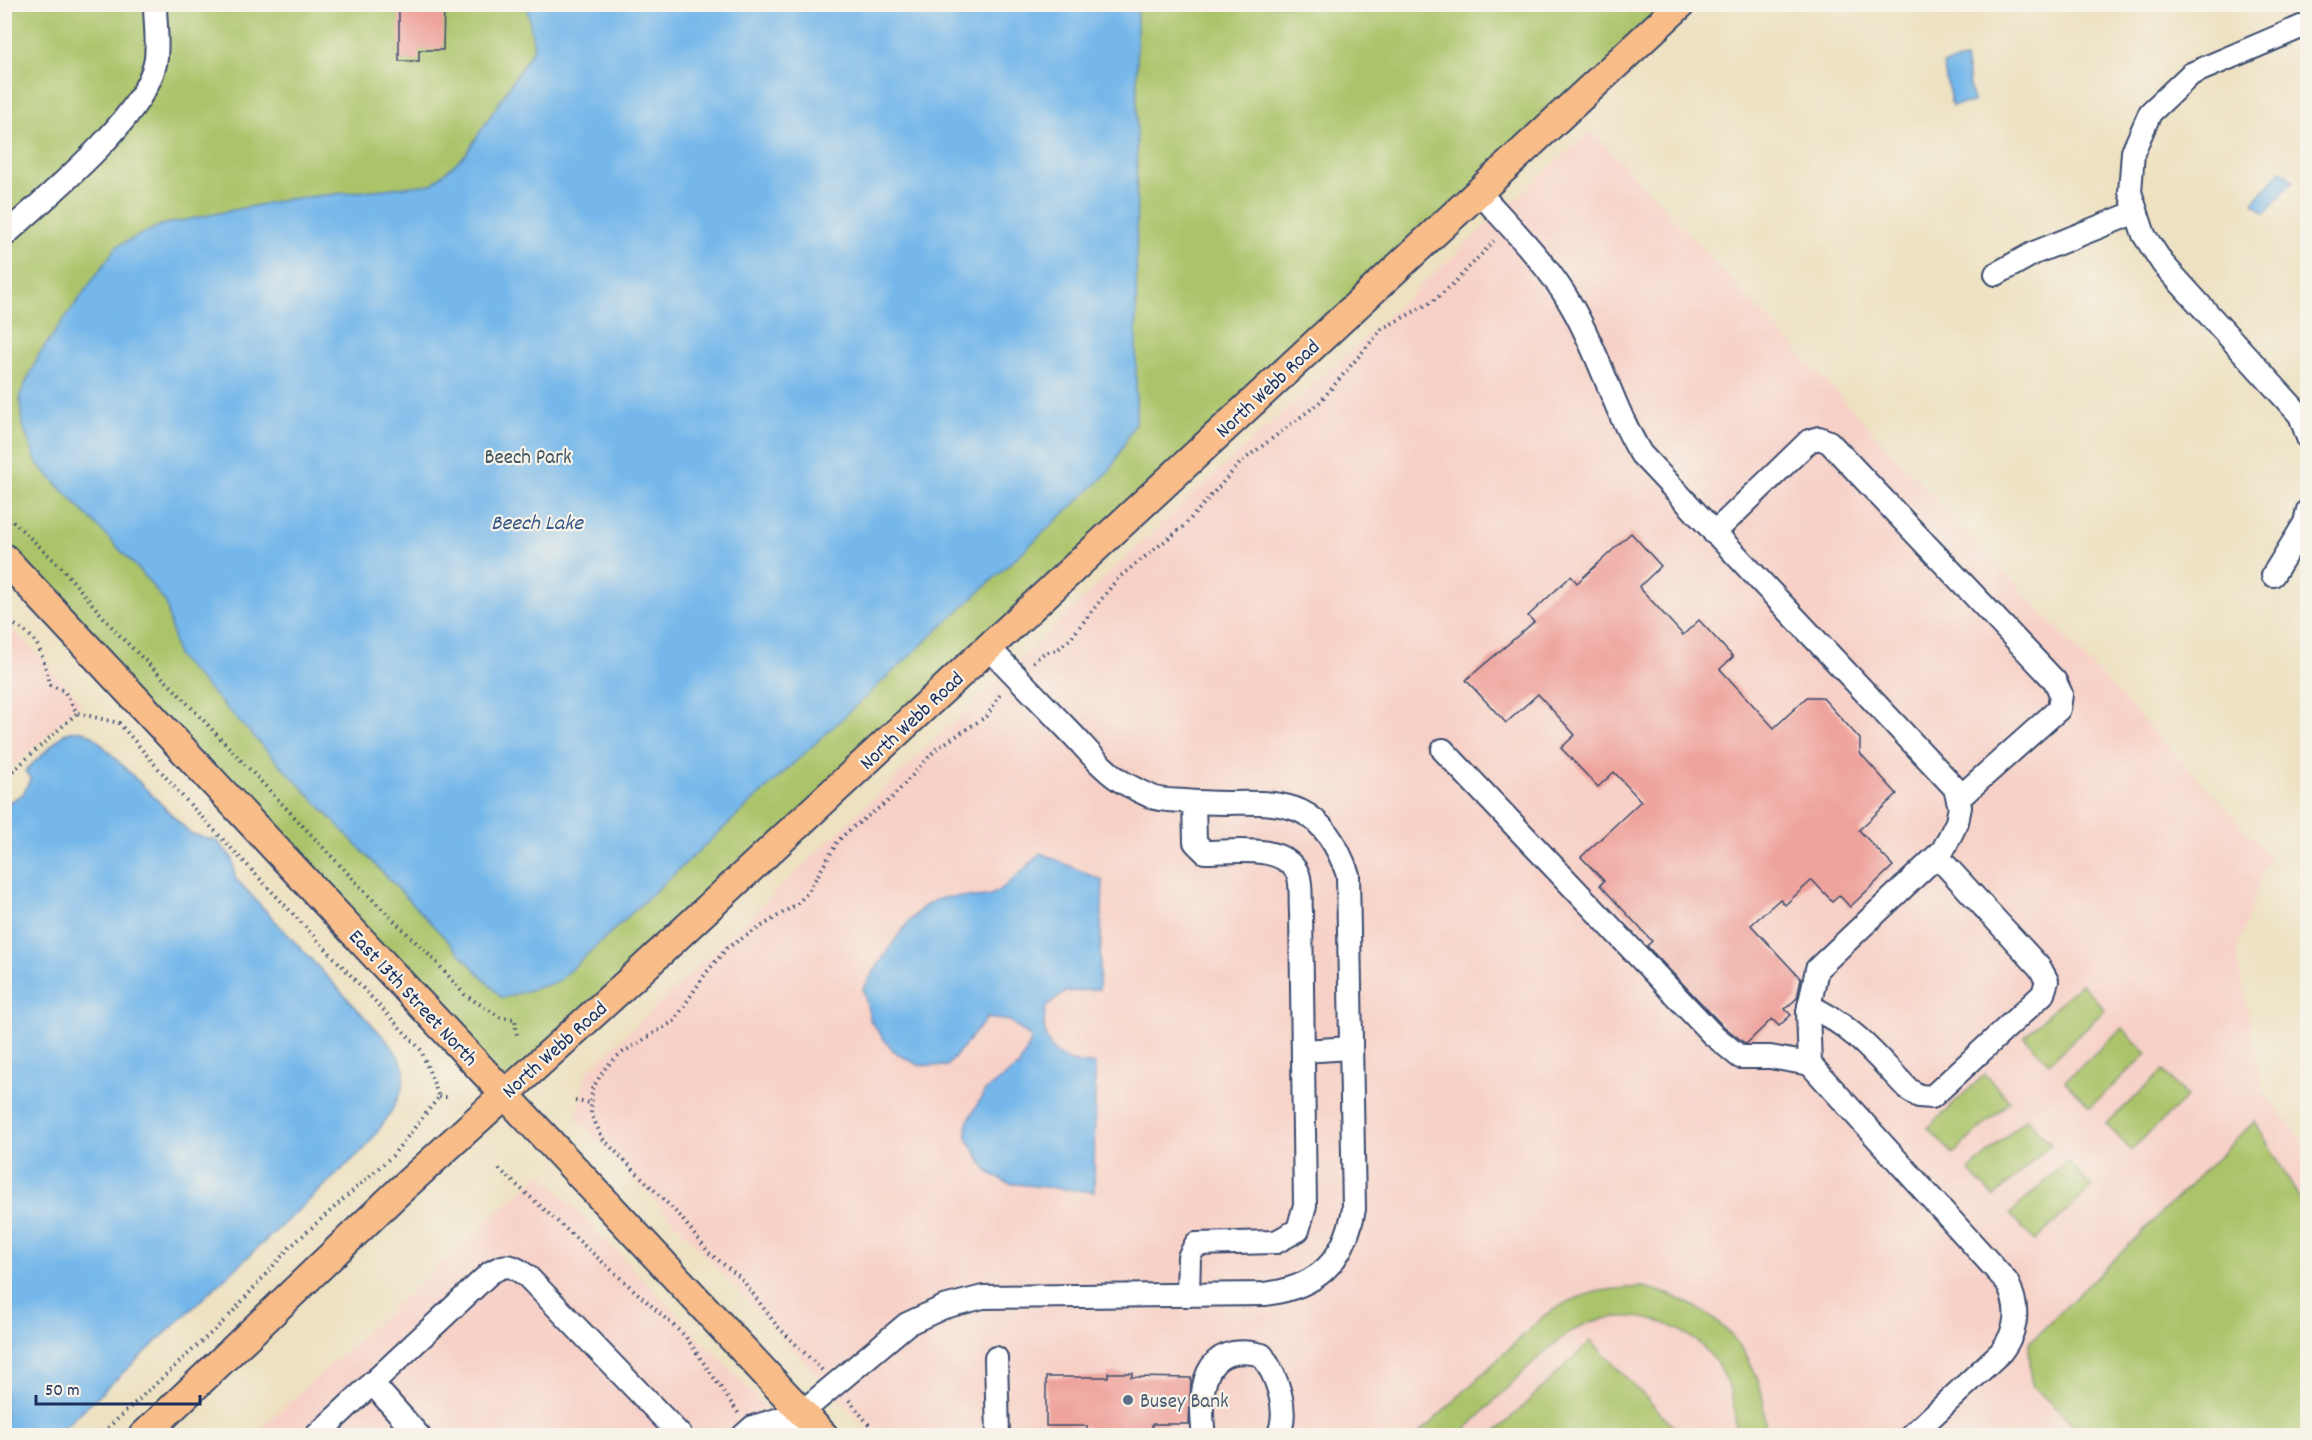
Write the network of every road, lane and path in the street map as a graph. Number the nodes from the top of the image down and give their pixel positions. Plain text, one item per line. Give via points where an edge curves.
1 (155, 4) edge
2 (1681, 4) edge
3 (2307, 24) edge
4 (1478, 191) junction
5 (2136, 212) junction
6 (1510, 227) junction
7 (4, 236) edge
8 (1996, 274) dead end
9 (2307, 438) edge
10 (2307, 510) edge
11 (4, 513) edge
12 (1714, 533) junction
13 (8, 568) edge
14 (2273, 575) dead end
15 (4, 620) edge
16 (989, 648) junction
17 (1016, 676) junction
18 (77, 713) junction
19 (1443, 750) dead end
20 (4, 779) edge
21 (1958, 800) junction
22 (1194, 802) junction
23 (1937, 856) junction
24 (1809, 1006) junction
25 (517, 1036) dead end
26 (1351, 1048) junction
27 (1303, 1051) junction
28 (1810, 1064) junction
29 (505, 1094) junction
30 (439, 1097) junction
31 (451, 1097) dead end
32 (575, 1101) dead end
33 (590, 1103) junction
34 (499, 1169) dead end
35 (1188, 1295) junction
36 (996, 1358) dead end
37 (372, 1383) junction
38 (835, 1384) junction
39 (802, 1412) junction
40 (746, 1432) edge
41 (144, 1435) edge
42 (99, 1436) edge
43 (316, 1436) edge
44 (419, 1436) edge
45 (681, 1436) edge
46 (784, 1436) edge
47 (824, 1436) edge
48 (878, 1436) edge
49 (998, 1436) edge
50 (1204, 1436) edge
51 (1278, 1436) edge
52 (1911, 1436) edge

1 - 7 street via 155,63 144,91 109,136
2 - 4 main road, North Webb Road
3 - 5 street via 2191,74 2150,113 2133,152 2130,192
4 - 6 street
4 - 16 main road, North Webb Road
5 - 8 street
5 - 9 street via 2144,235 2163,264 2300,416
6 - 12 street via 1570,304 1616,409 1641,454
6 - 17 path via 1432,302 1382,329 1319,403 1241,462 1184,526 1118,578 1071,638 1057,650 1044,653
10 - 14 street via 2305,523
11 - 25 path via 61,567 116,632 465,995 500,1017 515,1019
12 - 21 street via 1955,788
12 - 21 street via 1809,441 1819,438 1829,442 2055,681 2061,694 2059,709
13 - 29 main road, East 13th Street North
15 - 18 path via 27,630 35,640 50,685 64,691
16 - 17 street
16 - 29 main road, North Webb Road
17 - 22 street via 1122,781 1154,798
17 - 33 path via 995,699 987,716 936,750 896,794 843,836 797,904 727,948 674,1021 633,1044 606,1067 592,1089
18 - 20 path
18 - 30 path via 119,723 183,797 421,1050
19 - 28 street via 1712,1034 1740,1057
21 - 23 street via 1953,834
22 - 26 street via 1245,801 1298,809 1317,821 1329,835 1348,875
22 - 27 street via 1195,842 1205,852 1262,852 1285,860 1298,874
23 - 24 street via 1817,969
23 - 24 street via 2040,968 2047,981 2043,994 1932,1097 1909,1090 1854,1033 1834,1017
24 - 28 street
26 - 27 street
26 - 35 street via 1354,1209 1350,1230 1334,1262 1310,1282 1289,1291
27 - 35 street via 1305,1204 1298,1230 1276,1242 1196,1244 1188,1257
28 - 52 street via 2007,1282 2014,1297 2012,1337 2001,1352
29 - 39 main road, East 13th Street North
29 - 41 main road, North Webb Road
30 - 31 path
30 - 42 path via 392,1156 289,1248 228,1318
32 - 33 path
33 - 38 path via 603,1139 673,1209 708,1252 741,1278 777,1326
34 - 40 path via 686,1336
35 - 38 street via 983,1297 944,1306 907,1324
36 - 49 street
37 - 43 street
37 - 44 street
37 - 45 street via 490,1273 504,1265 516,1267
38 - 39 street
38 - 48 path
39 - 40 street
39 - 46 street
39 - 47 main road, East 13th Street North
50 - 51 street via 1202,1384 1219,1359 1242,1350 1262,1356 1274,1373 1281,1399

